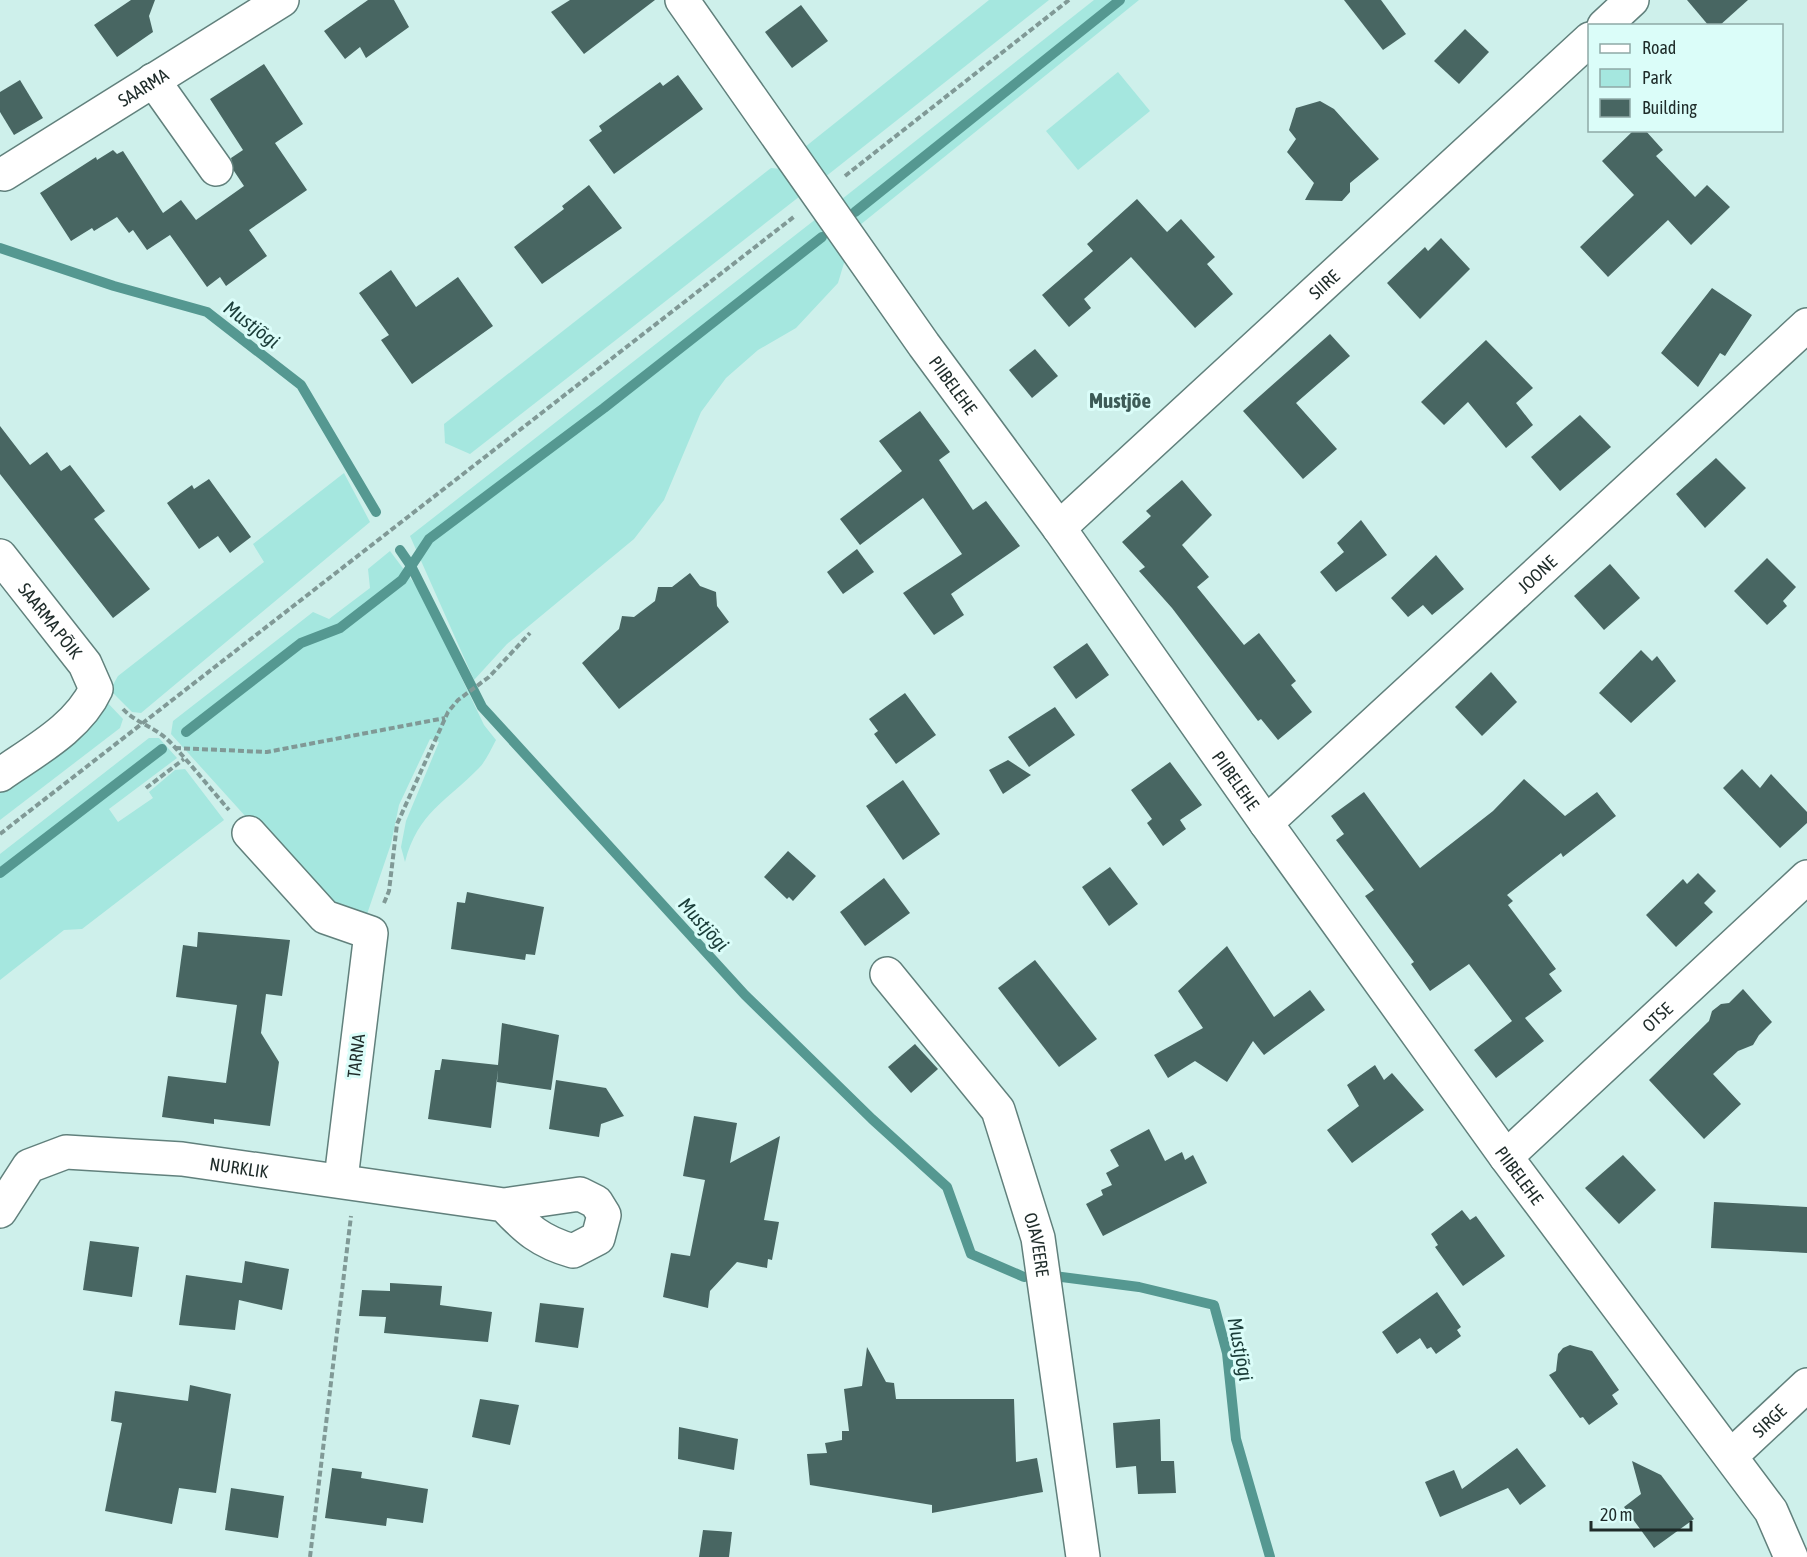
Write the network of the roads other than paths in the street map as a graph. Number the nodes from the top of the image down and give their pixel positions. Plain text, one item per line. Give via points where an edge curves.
1 (282, 0) edge
2 (682, 0) edge
3 (1632, 0) edge
4 (1606, 24) edge
5 (1588, 41) edge
6 (153, 80) junction
7 (216, 169) dead end
8 (4, 174) dead end
9 (1807, 325) edge
10 (1059, 528) junction
11 (0, 556) edge
12 (0, 775) edge
13 (1266, 823) junction
14 (249, 833) road end
15 (1807, 877) edge
16 (887, 974) dead end
17 (1506, 1157) junction
18 (348, 1181) junction
19 (504, 1205) dead end
20 (0, 1211) edge
21 (1807, 1385) edge
22 (1731, 1456) junction
23 (1083, 1557) edge
24 (1791, 1557) edge

1 - 6 street, SAARMA
2 - 10 street, PIIBELEHE via 924,345
3 - 4 street
5 - 10 street, SIIRE
6 - 7 street
6 - 8 street, SAARMA
9 - 13 street, JOONE
10 - 13 street, PIIBELEHE
11 - 12 street, SAARMA PÕIK via 86,664 96,689 88,706 72,723
13 - 17 street, PIIBELEHE
14 - 18 street, TARNA via 325,917 371,933
15 - 17 street, OTSE
16 - 23 street, OJAVEERE via 998,1110 1038,1238
17 - 22 street, PIIBELEHE
18 - 19 street, NURKLIK
18 - 20 street, NURKLIK via 182,1159 66,1152 29,1166
21 - 22 street, SIRGE
22 - 24 street, PIIBELEHE via 1771,1511

